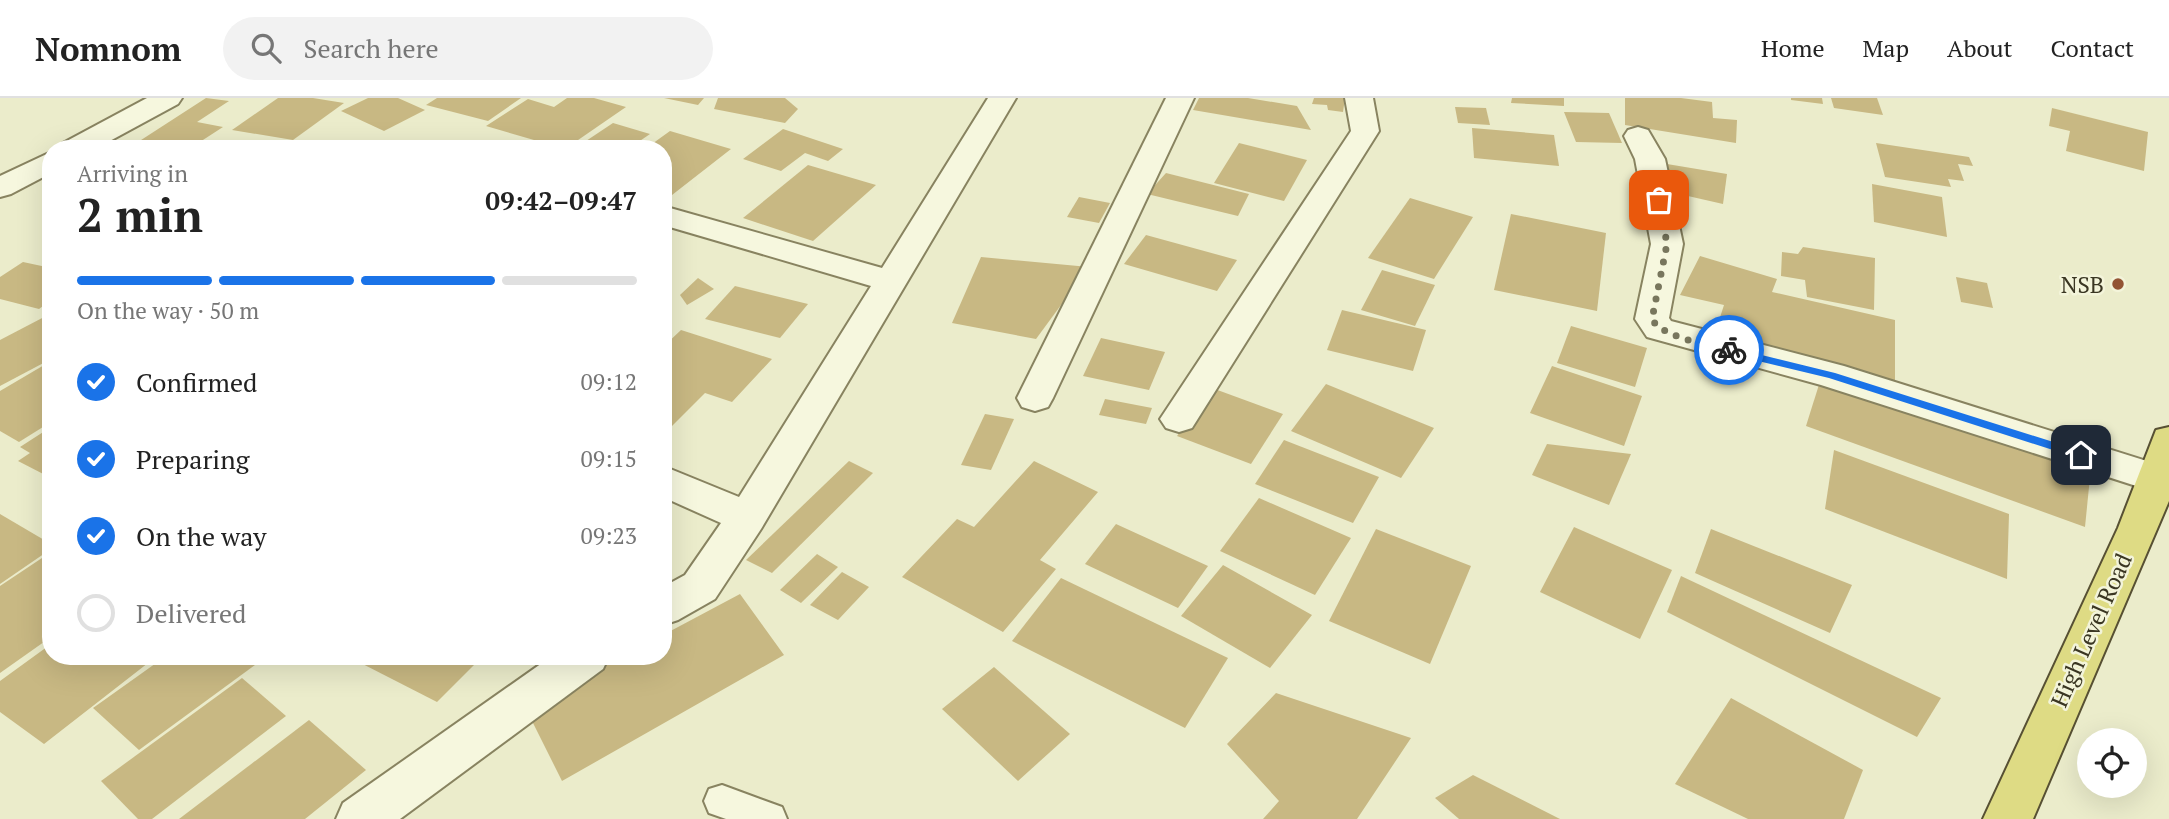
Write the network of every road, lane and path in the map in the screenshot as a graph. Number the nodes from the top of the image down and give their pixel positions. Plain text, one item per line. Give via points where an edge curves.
1 (168, 98) edge
2 (1002, 98) edge
3 (1180, 98) edge
4 (1359, 98) edge
5 (1638, 136) dead end
6 (90, 140) edge
7 (42, 166) edge
8 (0, 188) edge
9 (672, 218) edge
10 (891, 281) junction
11 (1035, 398) dead end
12 (1179, 419) dead end
13 (2164, 459) edge
14 (672, 484) edge
15 (747, 518) junction
16 (672, 603) edge
17 (575, 665) edge
18 (722, 801) dead end
19 (361, 819) edge
20 (769, 819) edge
21 (2008, 819) edge

1 - 6 street
2 - 10 street
3 - 11 street
4 - 12 street via 1366,131
5 - 13 street via 1650,159 1667,244 1652,319 1659,328
7 - 8 street
9 - 10 street
10 - 15 street
13 - 21 highway, High Level Road
14 - 15 street
15 - 16 street via 700,587
17 - 19 street
18 - 20 lane

